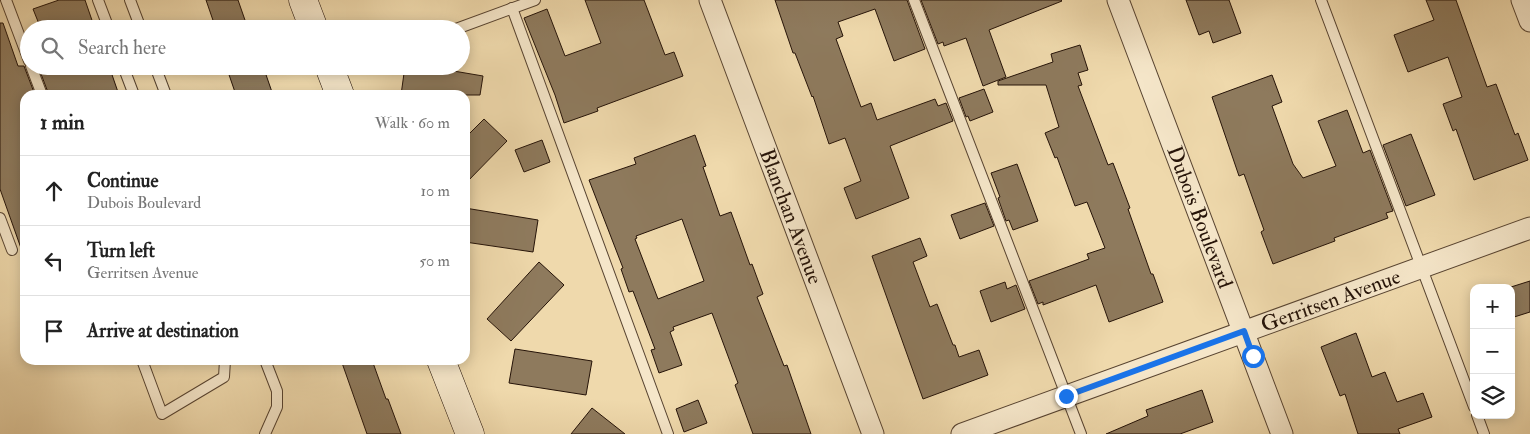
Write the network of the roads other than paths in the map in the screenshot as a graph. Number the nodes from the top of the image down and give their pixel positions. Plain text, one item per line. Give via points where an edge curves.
1 (6, 0) edge
2 (98, 0) edge
3 (130, 0) edge
4 (303, 0) edge
5 (535, 0) edge
6 (710, 0) edge
7 (914, 0) edge
8 (1118, 0) edge
9 (1321, 0) edge
10 (1522, 0) edge
11 (512, 8) junction
12 (106, 20) edge
13 (138, 20) edge
14 (311, 20) edge
15 (1530, 21) edge
16 (470, 24) edge
17 (20, 37) edge
18 (34, 75) edge
19 (126, 75) edge
20 (158, 75) edge
21 (40, 90) edge
22 (132, 90) edge
23 (164, 90) edge
24 (0, 218) edge
25 (1530, 228) edge
26 (12, 250) dead end
27 (1422, 267) junction
28 (1244, 331) junction
29 (144, 365) edge
30 (225, 365) edge
31 (267, 365) edge
32 (443, 365) edge
33 (1066, 396) junction
34 (1470, 397) edge
35 (1478, 419) edge
36 (265, 434) edge
37 (470, 434) edge
38 (668, 434) edge
39 (873, 434) edge
40 (962, 434) edge
41 (1081, 434) edge
42 (1282, 434) edge
43 (1484, 434) edge

1 - 17 lane
2 - 12 lane
3 - 13 lane
4 - 14 main road
5 - 11 lane
6 - 39 street, Blanchan Avenue
7 - 33 lane
8 - 28 street, Dubois Boulevard
9 - 27 lane
10 - 15 street
11 - 16 lane
11 - 38 lane
18 - 21 lane
19 - 22 lane
20 - 23 lane
24 - 26 lane
25 - 27 street, Gerritsen Avenue
27 - 28 street, Gerritsen Avenue
27 - 34 lane
28 - 33 street, Gerritsen Avenue
28 - 42 street, Dubois Boulevard
29 - 30 lane via 162,414 224,377
31 - 36 lane via 277,391 277,407
32 - 37 main road
33 - 40 street, Gerritsen Avenue
33 - 41 lane
35 - 43 lane

